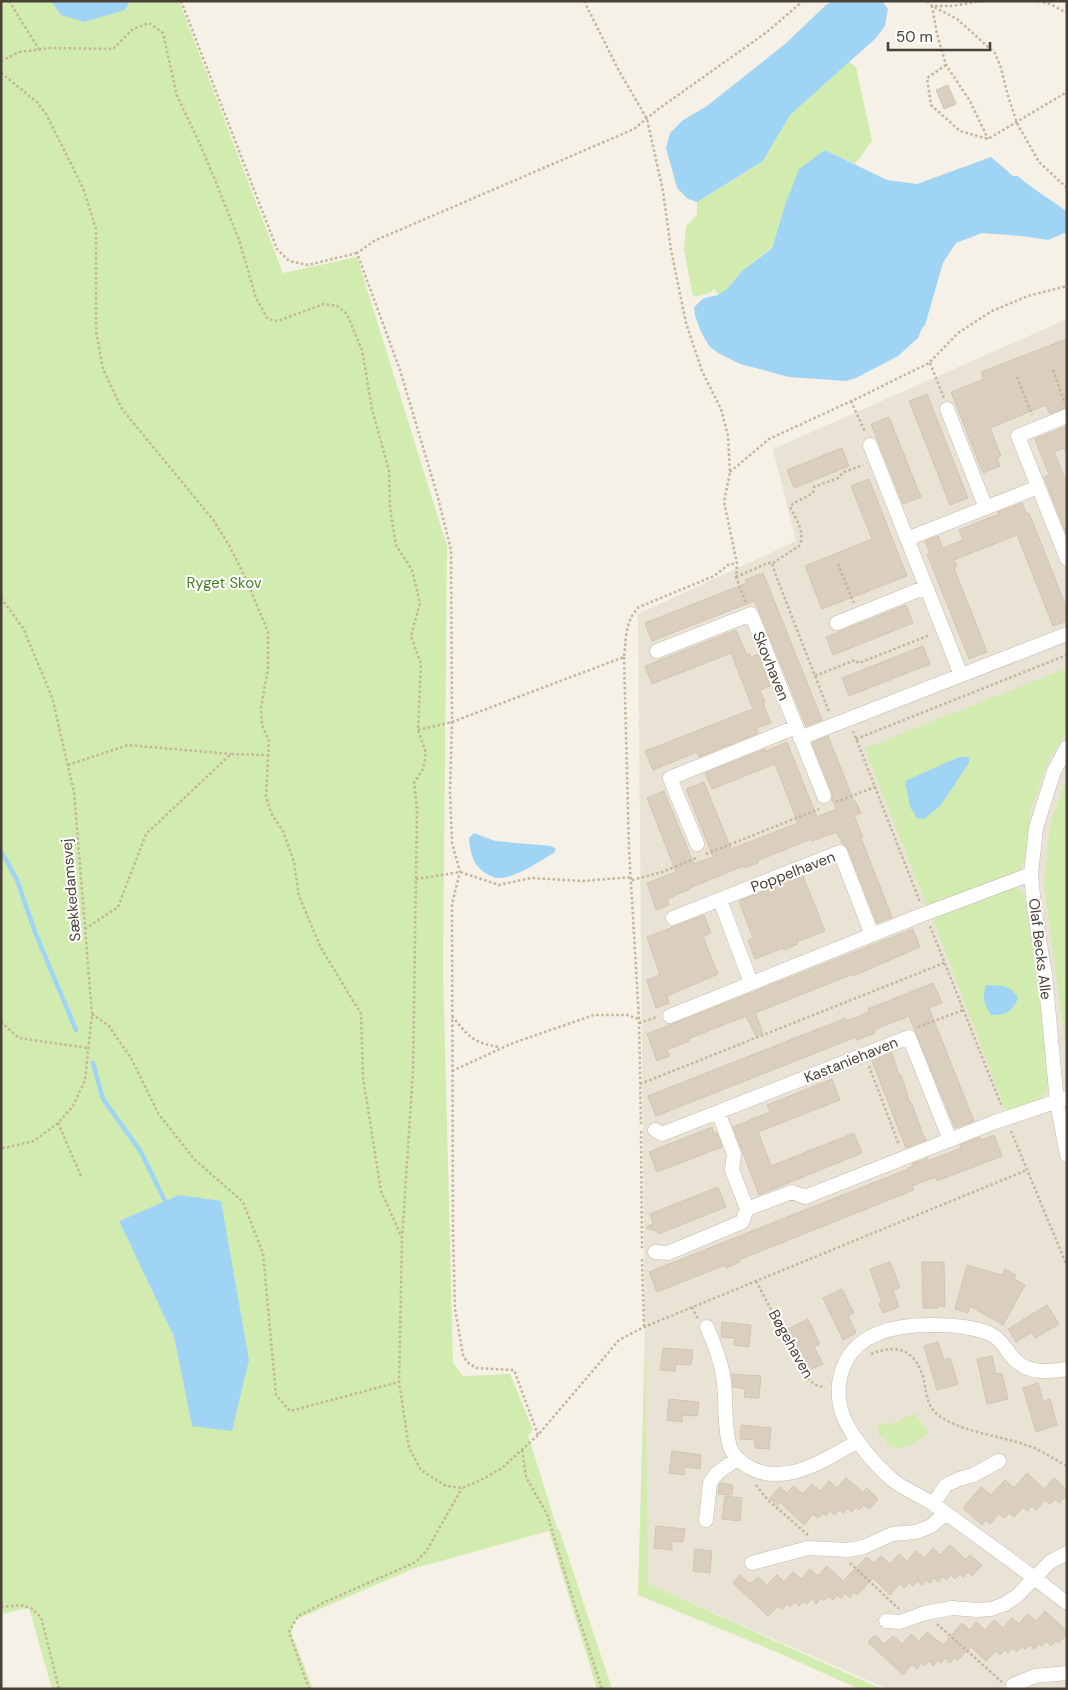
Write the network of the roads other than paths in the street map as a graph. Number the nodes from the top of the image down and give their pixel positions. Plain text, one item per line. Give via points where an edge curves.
1 (947, 409) road end
2 (1067, 416) edge
3 (870, 445) road end
4 (1038, 487) junction
5 (986, 508) junction
6 (907, 539) junction
7 (1067, 559) edge
8 (926, 587) junction
9 (836, 623) dead end
10 (1067, 634) edge
11 (657, 651) dead end
12 (961, 675) junction
13 (798, 732) junction
14 (1067, 748) edge
15 (824, 803) road end
16 (697, 844) dead end
17 (1032, 874) junction
18 (720, 900) junction
19 (673, 918) dead end
20 (872, 935) junction
21 (751, 983) junction
22 (670, 1016) road end
23 (1062, 1100) edge
24 (718, 1112) junction
25 (655, 1130) dead end
26 (950, 1140) junction
27 (1067, 1155) edge
28 (747, 1208) junction
29 (655, 1252) dead end
30 (707, 1327) dead end
31 (1067, 1369) edge
32 (858, 1441) junction
33 (737, 1459) junction
34 (999, 1461) dead end
35 (933, 1504) junction
36 (945, 1514) junction
37 (706, 1520) dead end
38 (1067, 1553) edge
39 (752, 1562) dead end
40 (1034, 1578) junction
41 (1067, 1603) edge
42 (886, 1621) dead end
43 (1067, 1673) edge
44 (1013, 1685) road end

1 - 5 street
2 - 4 street via 1018,436
3 - 6 street
4 - 5 street
4 - 7 street
5 - 6 street
6 - 8 street
8 - 9 street
8 - 12 street
10 - 12 street
11 - 13 street, Skovhaven via 751,614
12 - 13 street via 834,725
13 - 15 street, Skovhaven
13 - 16 street via 670,778
14 - 17 street, Olaf Becks Alle via 1054,771 1036,828
17 - 20 street
17 - 23 street, Olaf Becks Alle
18 - 19 street, Poppelhaven
18 - 20 street, Poppelhaven via 840,852
18 - 21 street
20 - 21 street
21 - 22 street
23 - 26 street
23 - 27 street, Olaf Becks Alle
24 - 25 street, Kastaniehaven via 662,1134
24 - 26 street, Kastaniehaven via 909,1037
24 - 28 street via 734,1154 732,1170
26 - 28 street via 804,1197 792,1192
28 - 29 street via 742,1222 668,1253
30 - 33 street via 719,1355 730,1448
31 - 32 street via 1034,1371 1014,1358 993,1336 979,1330 940,1325 897,1327 877,1333 860,1343 841,1372 840,1407
32 - 33 street via 824,1461 794,1472 773,1474 754,1471
32 - 35 street via 895,1482
33 - 37 street via 717,1473 710,1483
34 - 35 street via 946,1485
35 - 36 street
36 - 39 street via 931,1526 916,1532 892,1534 848,1550 808,1548
36 - 40 street
38 - 40 street via 1050,1562
40 - 41 street
40 - 42 street via 1018,1595 991,1609 952,1608 900,1622
43 - 44 street via 1035,1676

